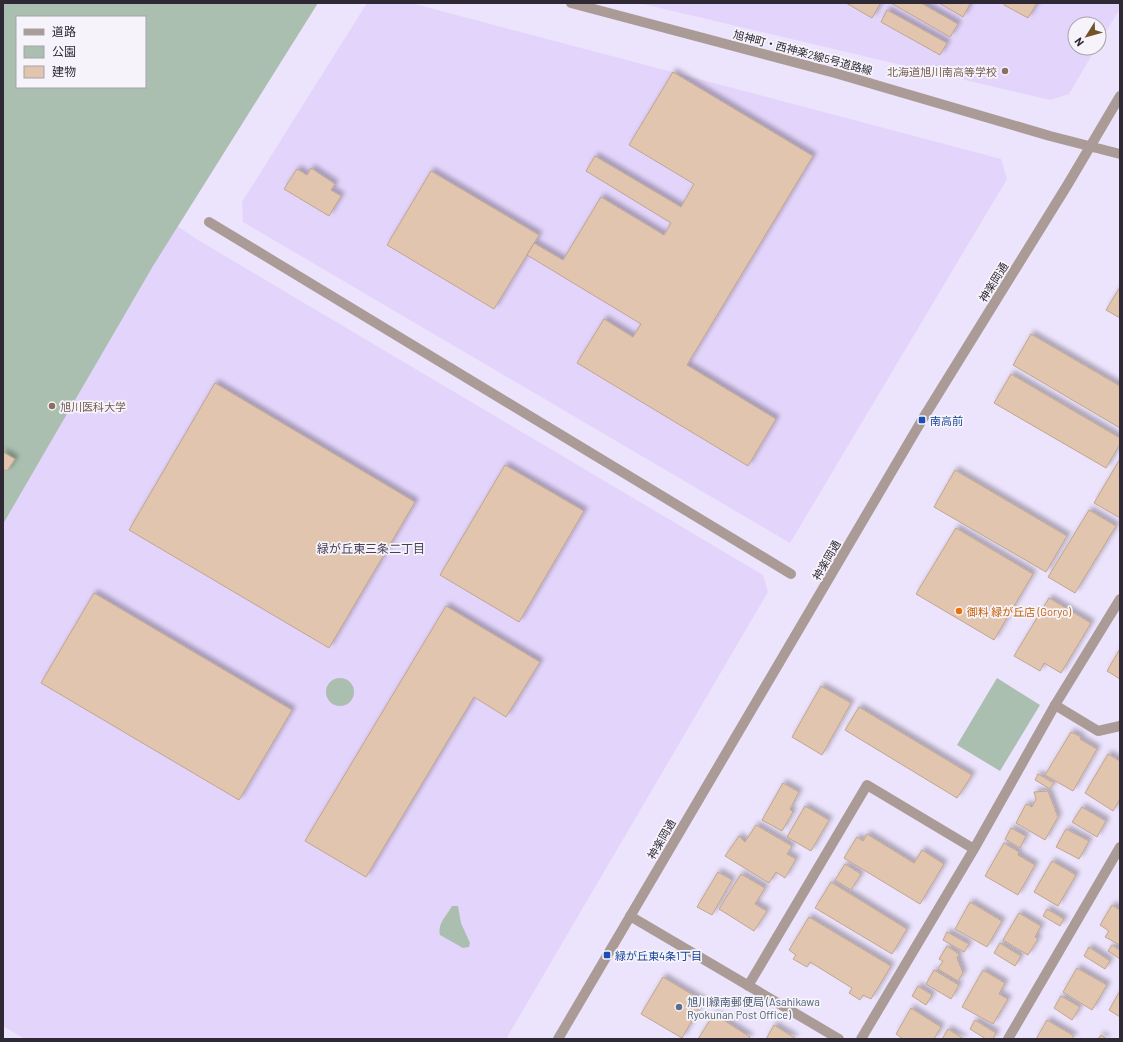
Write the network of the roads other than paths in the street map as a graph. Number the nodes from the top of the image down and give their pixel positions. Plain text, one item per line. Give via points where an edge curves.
1 (571, 3) edge
2 (1120, 96) edge
3 (1090, 146) junction
4 (1120, 154) edge
5 (209, 222) dead end
6 (791, 574) dead end
7 (1120, 599) edge
8 (1055, 705) junction
9 (1120, 726) edge
10 (1120, 847) edge
11 (974, 849) junction
12 (630, 916) junction
13 (748, 986) junction
14 (558, 1039) edge
15 (839, 1039) edge
16 (861, 1039) edge
17 (1008, 1039) edge

1 - 3 street, 旭神町・西神楽2線5号道路線 via 835,72
2 - 3 street, 神楽岡通
3 - 4 street, 旭神町・西神楽2線5号道路線
3 - 12 street, 神楽岡通 via 922,420
5 - 6 street
7 - 8 street
8 - 9 street via 1098,731
8 - 11 street
10 - 17 street
11 - 13 street via 867,785
11 - 16 street
12 - 13 street
12 - 14 street, 神楽岡通
13 - 15 street

